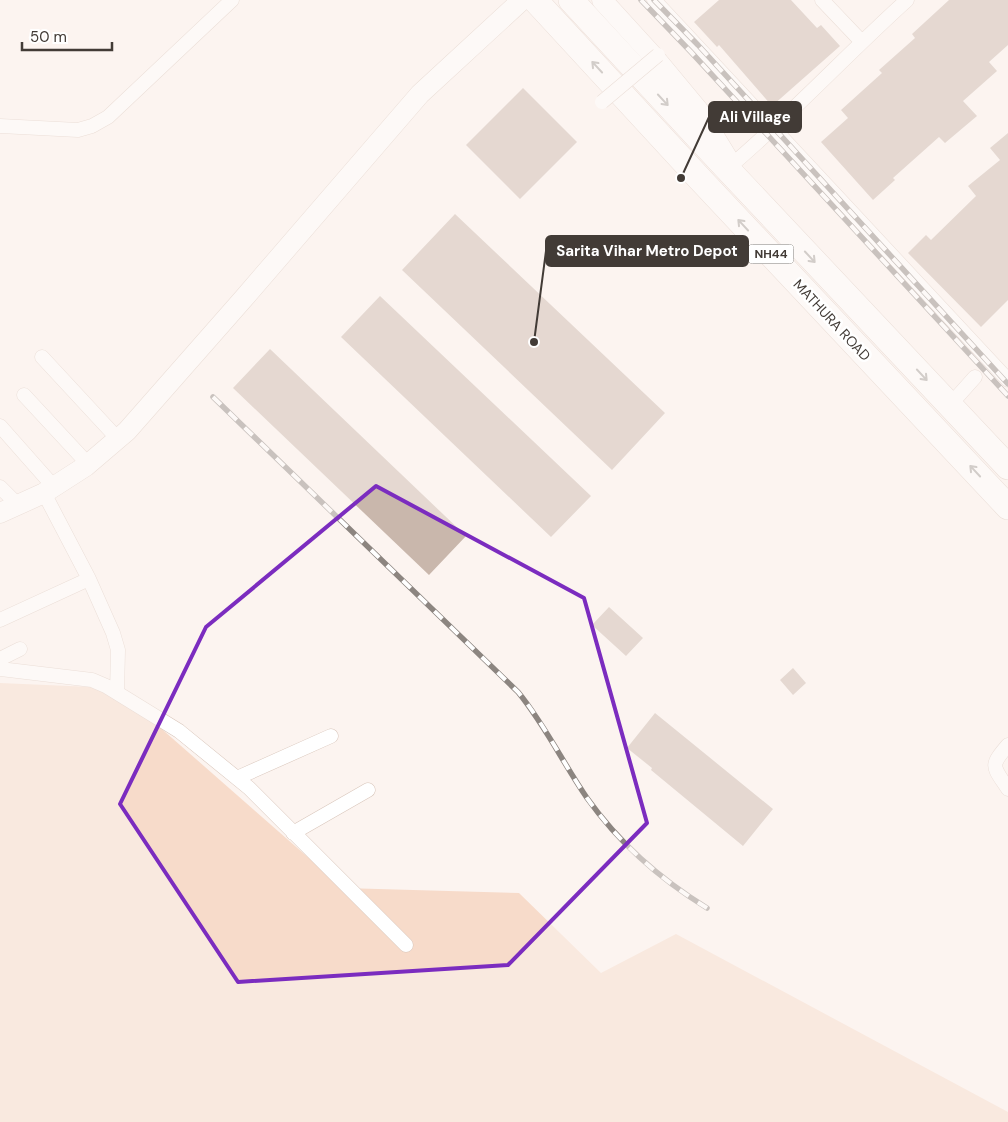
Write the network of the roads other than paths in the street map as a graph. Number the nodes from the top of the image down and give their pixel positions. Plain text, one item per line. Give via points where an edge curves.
1 (232, 0) edge
2 (522, 0) edge
3 (535, 0) edge
4 (571, 0) edge
5 (602, 0) edge
6 (654, 0) edge
7 (822, 0) edge
8 (907, 0) edge
9 (861, 41) junction
10 (658, 55) dead end
11 (602, 102) dead end
12 (0, 126) edge
13 (772, 128) junction
14 (729, 167) junction
15 (42, 357) dead end
16 (975, 377) dead end
17 (1008, 380) edge
18 (24, 395) dead end
19 (950, 405) junction
20 (0, 426) edge
21 (118, 439) junction
22 (88, 464) junction
23 (1008, 467) edge
24 (0, 487) edge
25 (49, 490) junction
26 (1008, 506) edge
27 (9, 509) edge
28 (89, 579) junction
29 (0, 620) edge
30 (20, 650) dead end
31 (0, 659) edge
32 (0, 669) edge
33 (117, 693) junction
34 (331, 736) dead end
35 (1008, 745) edge
36 (237, 778) junction
37 (1008, 789) edge
38 (368, 790) dead end
39 (294, 833) junction
40 (406, 945) dead end

1 - 12 street via 108,117 92,126 78,130
2 - 21 street via 420,94
26 -> 3 highway, MATHURA ROAD / NH44
4 -> 14 highway, MATHURA ROAD / NH44
5 - 14 street via 698,110
6 - 13 street
7 - 9 street
8 - 9 street
9 - 13 street
10 - 11 street, bridge
13 - 14 street
13 - 17 street
14 -> 19 highway, MATHURA ROAD / NH44 via 750,194
15 - 21 street
16 - 19 street
18 - 22 street
19 - 23 highway, MATHURA ROAD / NH44
20 - 25 street
21 - 22 street
22 - 25 street
24 - 27 street
25 - 27 street
25 - 28 street
28 - 29 street
28 - 33 street via 118,650
30 - 31 street
32 - 33 street via 92,680
33 - 36 street via 179,731
34 - 36 street
35 - 37 street via 994,764
36 - 39 street
38 - 39 street
39 - 40 street

